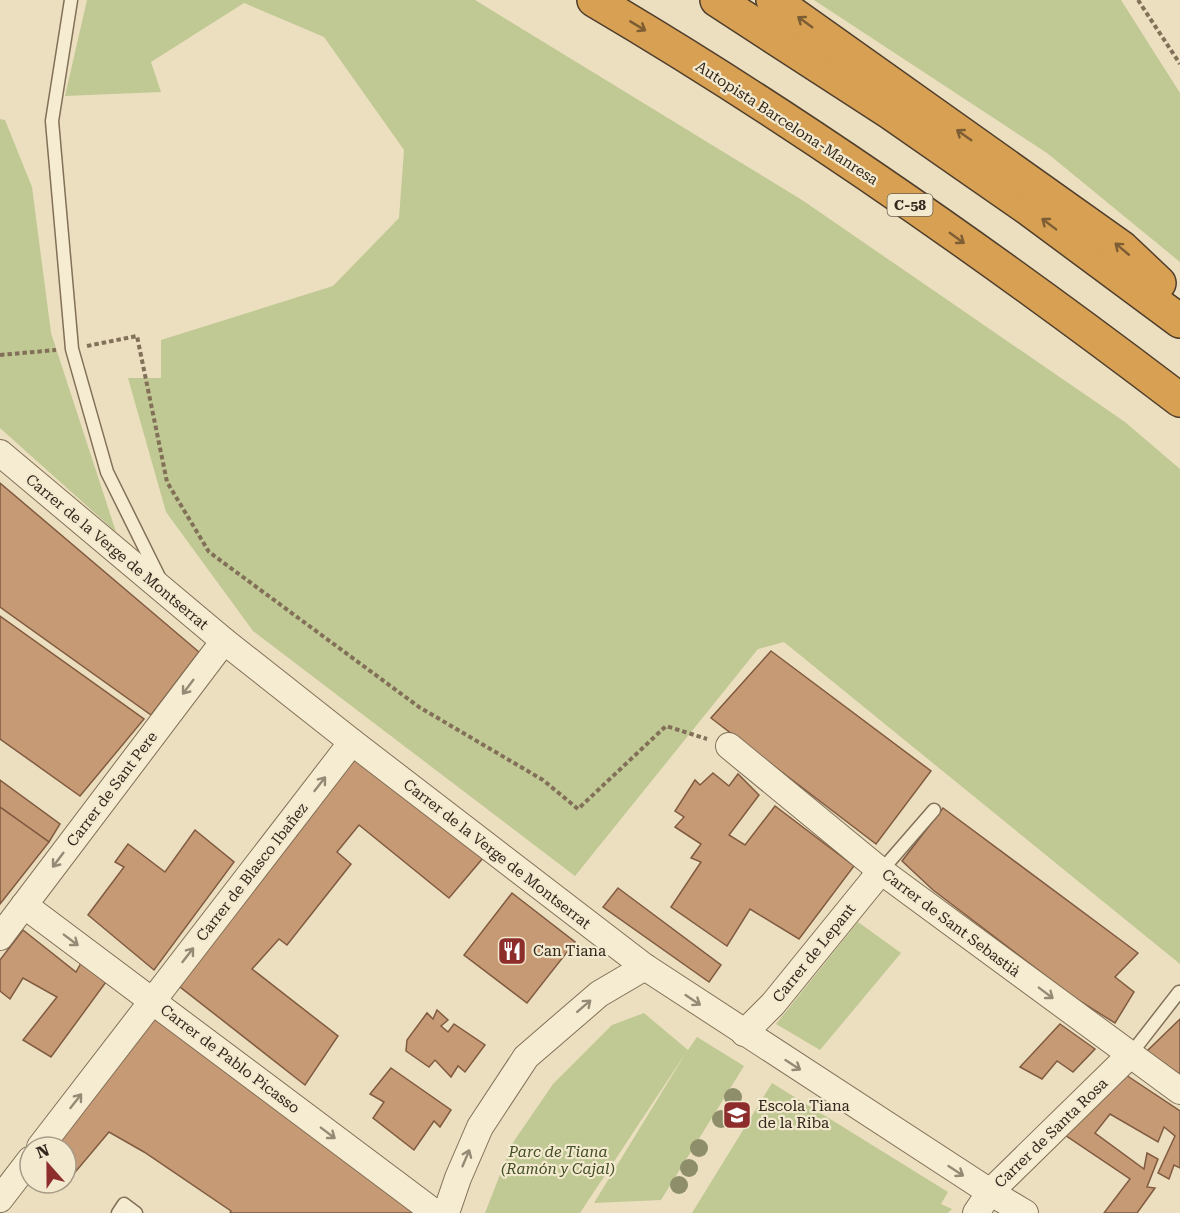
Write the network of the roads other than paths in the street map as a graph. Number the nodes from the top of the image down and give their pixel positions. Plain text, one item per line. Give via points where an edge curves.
1 (70, 0) edge
2 (594, 0) edge
3 (717, 0) edge
4 (773, 0) edge
5 (1180, 303) edge
6 (1180, 321) edge
7 (1180, 400) edge
8 (0, 453) edge
9 (168, 596) junction
10 (224, 640) junction
11 (352, 742) junction
12 (729, 746) road end
13 (934, 810) dead end
14 (881, 871) junction
15 (24, 905) junction
16 (0, 937) edge
17 (645, 967) junction
18 (1179, 992) edge
19 (153, 1001) junction
20 (744, 1033) junction
21 (1130, 1055) junction
22 (1180, 1091) edge
23 (49, 1135) edge
24 (18, 1176) edge
25 (0, 1199) edge
26 (983, 1203) edge
27 (118, 1213) edge
28 (136, 1213) edge
29 (435, 1213) edge
30 (446, 1213) edge
31 (1025, 1213) edge

1 - 9 lane via 51,121 72,349 107,472
2 -> 7 highway, Autopista Barcelona-Manresa / C-58 via 784,119 932,219
6 -> 3 highway via 910,126
5 -> 4 highway via 1113,242
8 - 9 street, Carrer de la Verge de Montserrat
9 - 10 street, Carrer de la Verge de Montserrat
10 - 11 street, Carrer de la Verge de Montserrat
10 -> 15 street, Carrer de Sant Pere
11 - 17 street, Carrer de la Verge de Montserrat
19 -> 11 street, Carrer de Blasco Ibañez
12 - 14 street, Carrer de Sant Sebastià
13 - 14 lane
14 - 20 street, Carrer de Lepant via 773,1004
14 -> 21 street, Carrer de Sant Sebastià
15 - 16 street, Carrer de Sant Pere
15 -> 19 street, Carrer de Pablo Picasso
17 -> 20 street, Carrer de la Verge de Montserrat
30 -> 17 street via 480,1127 526,1057 599,994
18 - 21 lane
23 -> 19 street, Carrer de Blasco Ibañez
19 -> 29 street, Carrer de Pablo Picasso
20 -> 26 street, Carrer de la Verge de Montserrat
21 - 22 street, Carrer de Sant Sebastià
21 - 26 street, Carrer de Santa Rosa
24 - 25 street
26 - 31 street, Carrer de la Verge de Montserrat
27 - 28 lane via 124,1204

